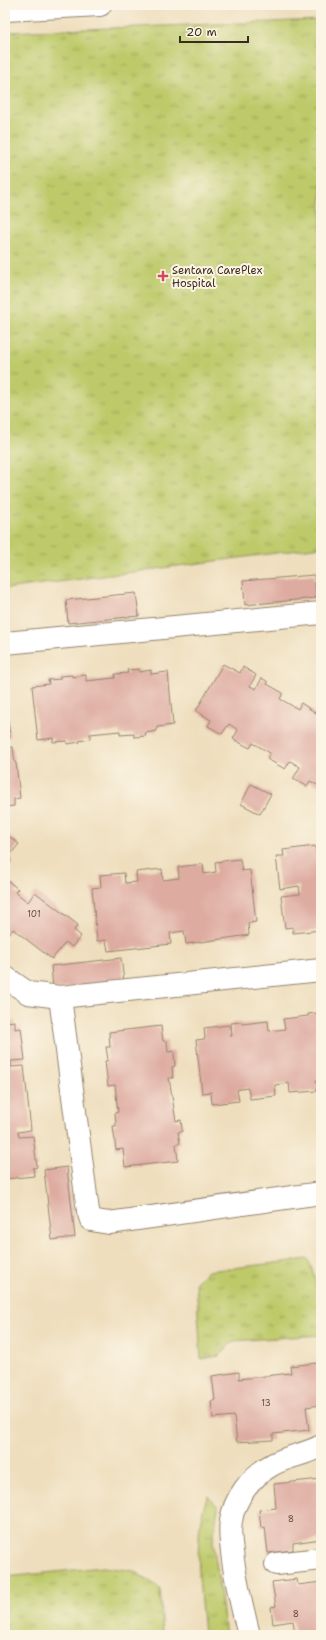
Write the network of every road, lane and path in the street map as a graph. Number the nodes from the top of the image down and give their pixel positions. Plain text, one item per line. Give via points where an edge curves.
1 (100, 5) edge
2 (5, 10) edge
3 (321, 613) edge
4 (5, 644) edge
5 (321, 970) edge
6 (5, 977) edge
7 (60, 997) junction
8 (321, 1193) edge
9 (321, 1446) edge
10 (321, 1559) edge
11 (276, 1564) dead end
12 (248, 1635) edge

1 - 2 lane
3 - 4 lane
5 - 7 lane
6 - 7 lane via 28,993
7 - 8 lane via 91,1220 109,1223
9 - 12 lane via 270,1466 249,1484 234,1509 230,1534 234,1571
10 - 11 lane

